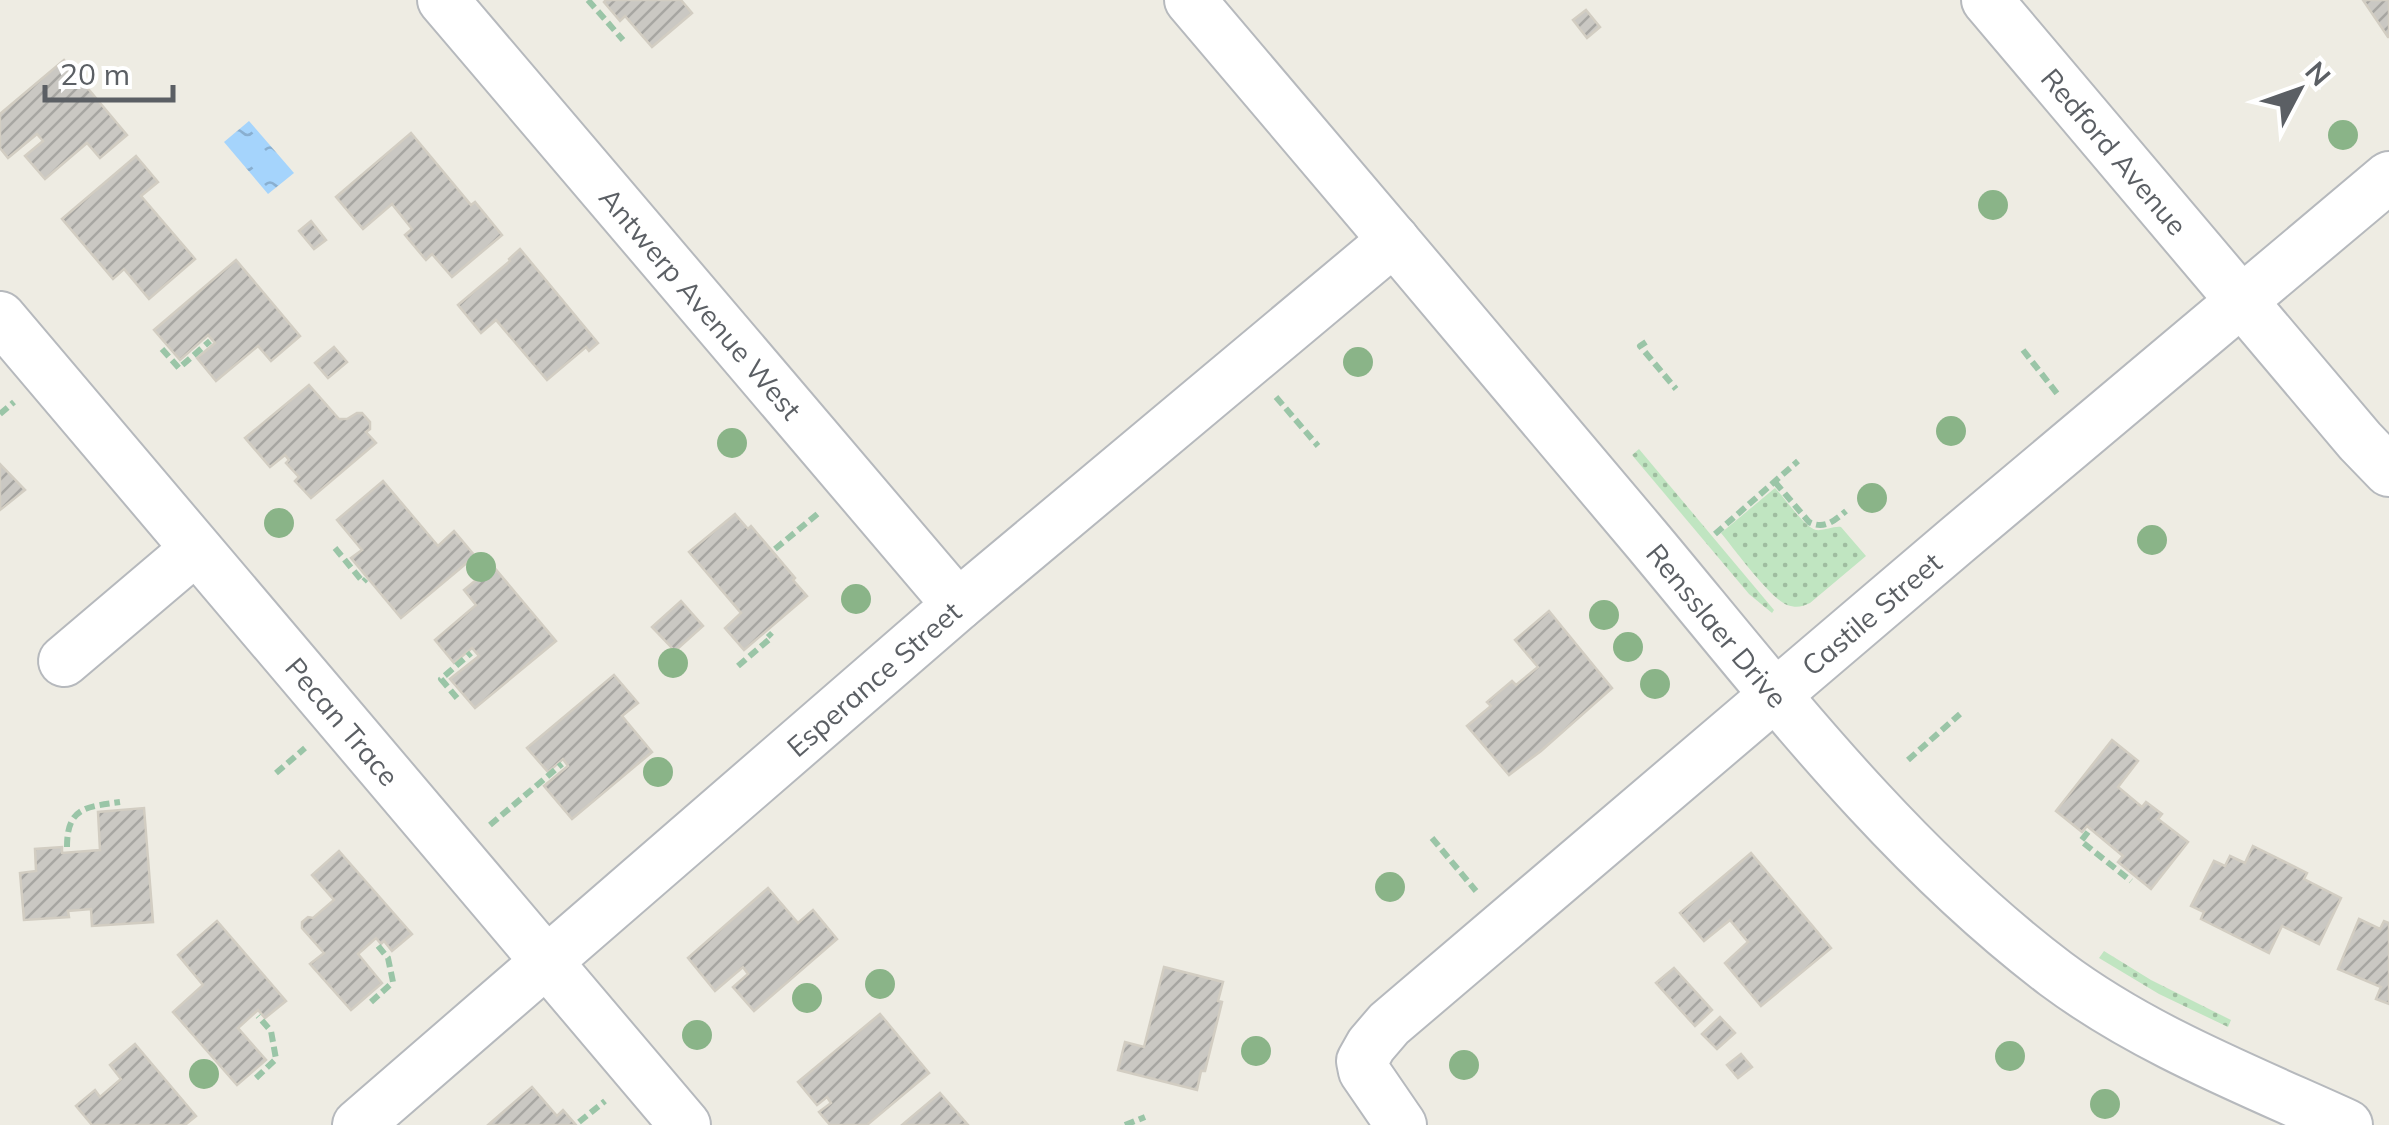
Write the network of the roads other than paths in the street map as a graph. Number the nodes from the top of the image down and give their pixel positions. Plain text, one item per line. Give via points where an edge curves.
1 (443, 0) edge
2 (1190, 0) edge
3 (1987, 0) edge
4 (2389, 177) edge
5 (1394, 240) junction
6 (2242, 300) junction
7 (0, 317) edge
8 (2389, 471) edge
9 (196, 548) junction
10 (958, 605) junction
11 (64, 661) dead end
12 (1777, 695) junction
13 (547, 961) junction
14 (358, 1125) edge
15 (685, 1125) edge
16 (1401, 1125) edge
17 (2346, 1125) edge

1 - 10 street, Antwerp Avenue West
2 - 5 street, Rensslaer Drive
3 - 6 street, Redford Avenue
4 - 6 street, Castile Street
5 - 10 street, Esperance Street
5 - 12 street, Rensslaer Drive
6 - 8 street, Redford Avenue
6 - 12 street, Castile Street
7 - 9 street, Pecan Trace
9 - 11 street
9 - 13 street, Pecan Trace
10 - 13 street, Esperance Street
12 - 16 street, Castile Street via 1389,1024 1362,1061
12 - 17 street, Rensslaer Drive via 1916,851 2060,976 2154,1034
13 - 14 street, Esperance Street
13 - 15 street, Pecan Trace

